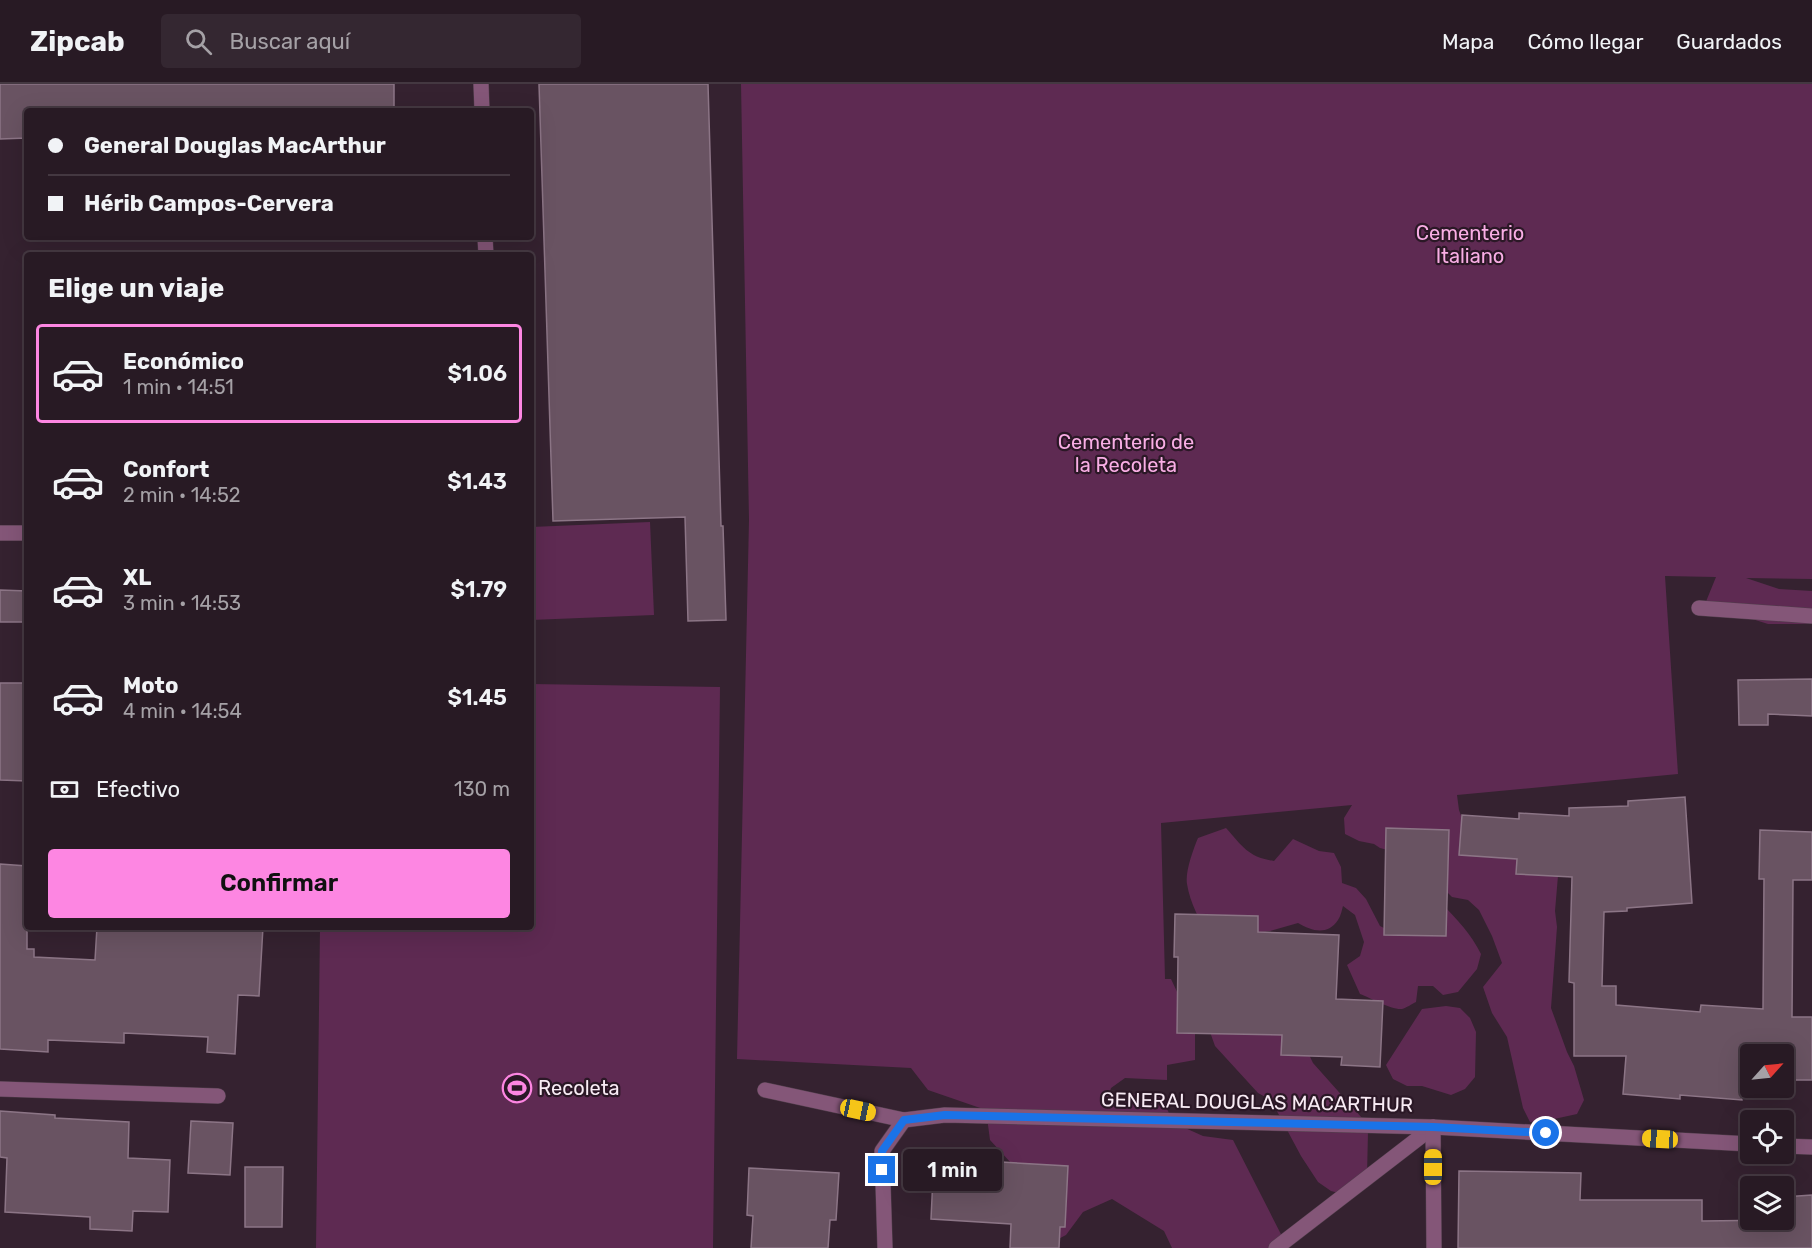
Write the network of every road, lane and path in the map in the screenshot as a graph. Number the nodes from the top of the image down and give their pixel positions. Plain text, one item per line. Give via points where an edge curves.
1 (481, 84) edge
2 (482, 108) edge
3 (0, 533) edge
4 (24, 533) edge
5 (1699, 608) dead end
6 (1812, 616) edge
7 (0, 1089) edge
8 (765, 1090) dead end
9 (218, 1096) dead end
10 (904, 1120) junction
11 (1433, 1127) junction
12 (1740, 1143) edge
13 (1794, 1146) edge
14 (1812, 1147) edge
15 (885, 1248) edge
16 (1276, 1248) edge
17 (1434, 1248) edge

1 - 2 street
3 - 4 street
5 - 6 street
7 - 9 street
8 - 10 street, GENERAL DOUGLAS MACARTHUR
10 - 11 street, GENERAL DOUGLAS MACARTHUR via 945,1115
10 - 15 street via 882,1151
11 - 12 street, GENERAL DOUGLAS MACARTHUR
11 - 16 street
11 - 17 street
13 - 14 street

